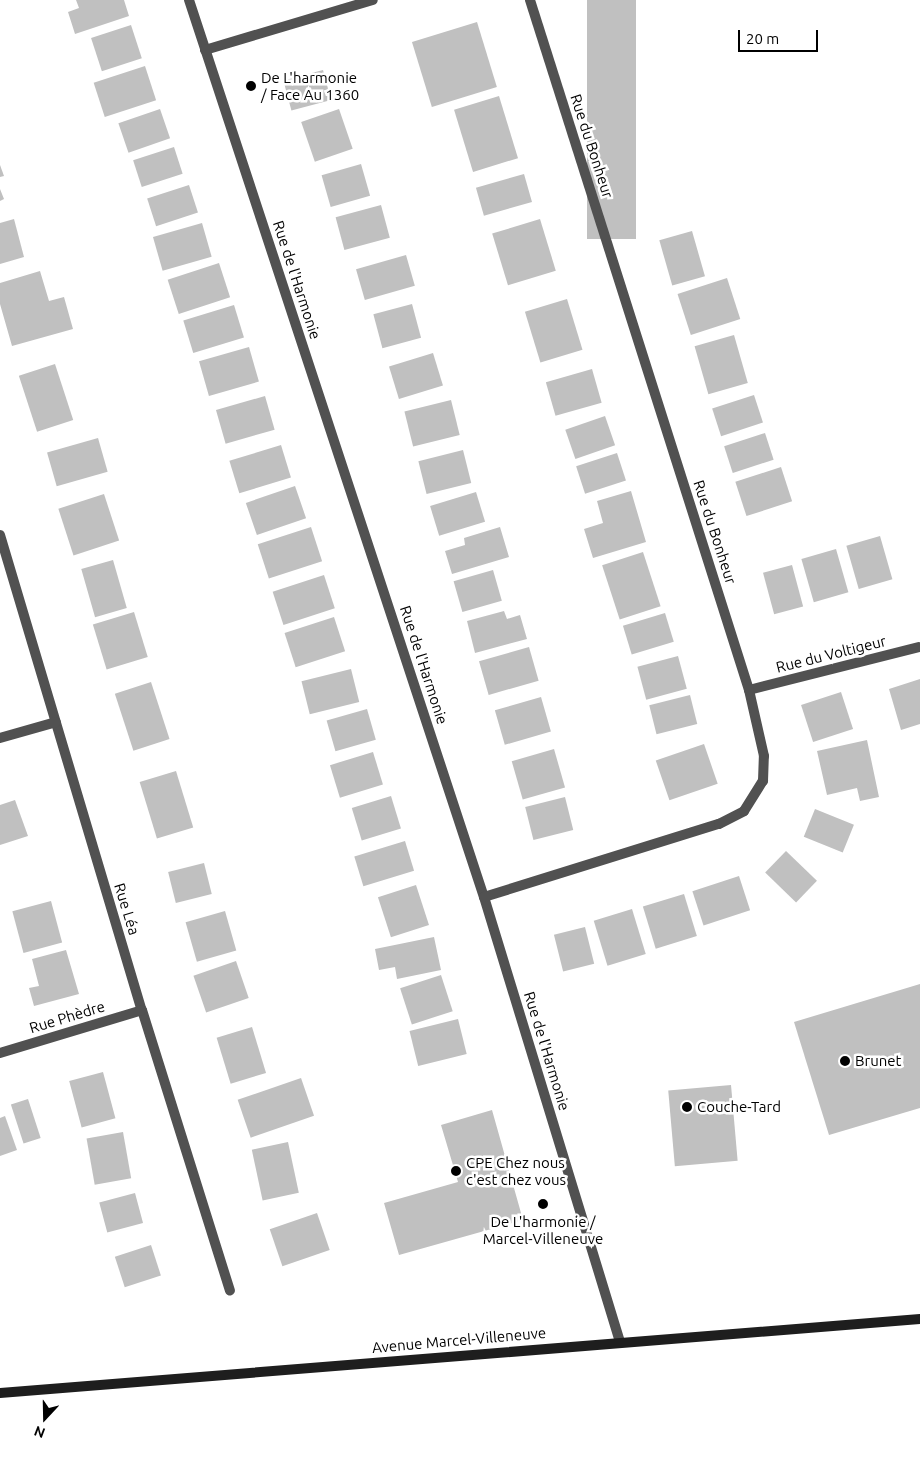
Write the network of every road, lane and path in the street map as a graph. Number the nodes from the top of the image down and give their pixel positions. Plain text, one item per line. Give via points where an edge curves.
1 (189, 0) edge
2 (373, 0) edge
3 (530, 0) edge
4 (206, 50) junction
5 (0, 535) edge
6 (919, 647) edge
7 (749, 690) junction
8 (56, 722) junction
9 (0, 738) edge
10 (484, 897) junction
11 (142, 1010) junction
12 (0, 1053) edge
13 (230, 1291) dead end
14 (920, 1320) edge
15 (620, 1342) junction
16 (0, 1392) edge

1 - 4 street, Rue de l'Harmonie
2 - 4 street
3 - 7 street, Rue du Bonheur
4 - 10 street, Rue de l'Harmonie
5 - 8 street, Rue Léa
6 - 7 street, Rue du Voltigeur
7 - 10 street, Rue du Bonheur via 764,756 763,781 744,811 720,824
8 - 9 street
8 - 11 street, Rue Léa
10 - 15 street, Rue de l'Harmonie
11 - 12 street, Rue Phèdre
11 - 13 street, Rue Léa
14 - 15 street, Avenue Marcel-Villeneuve
15 - 16 street, Avenue Marcel-Villeneuve

